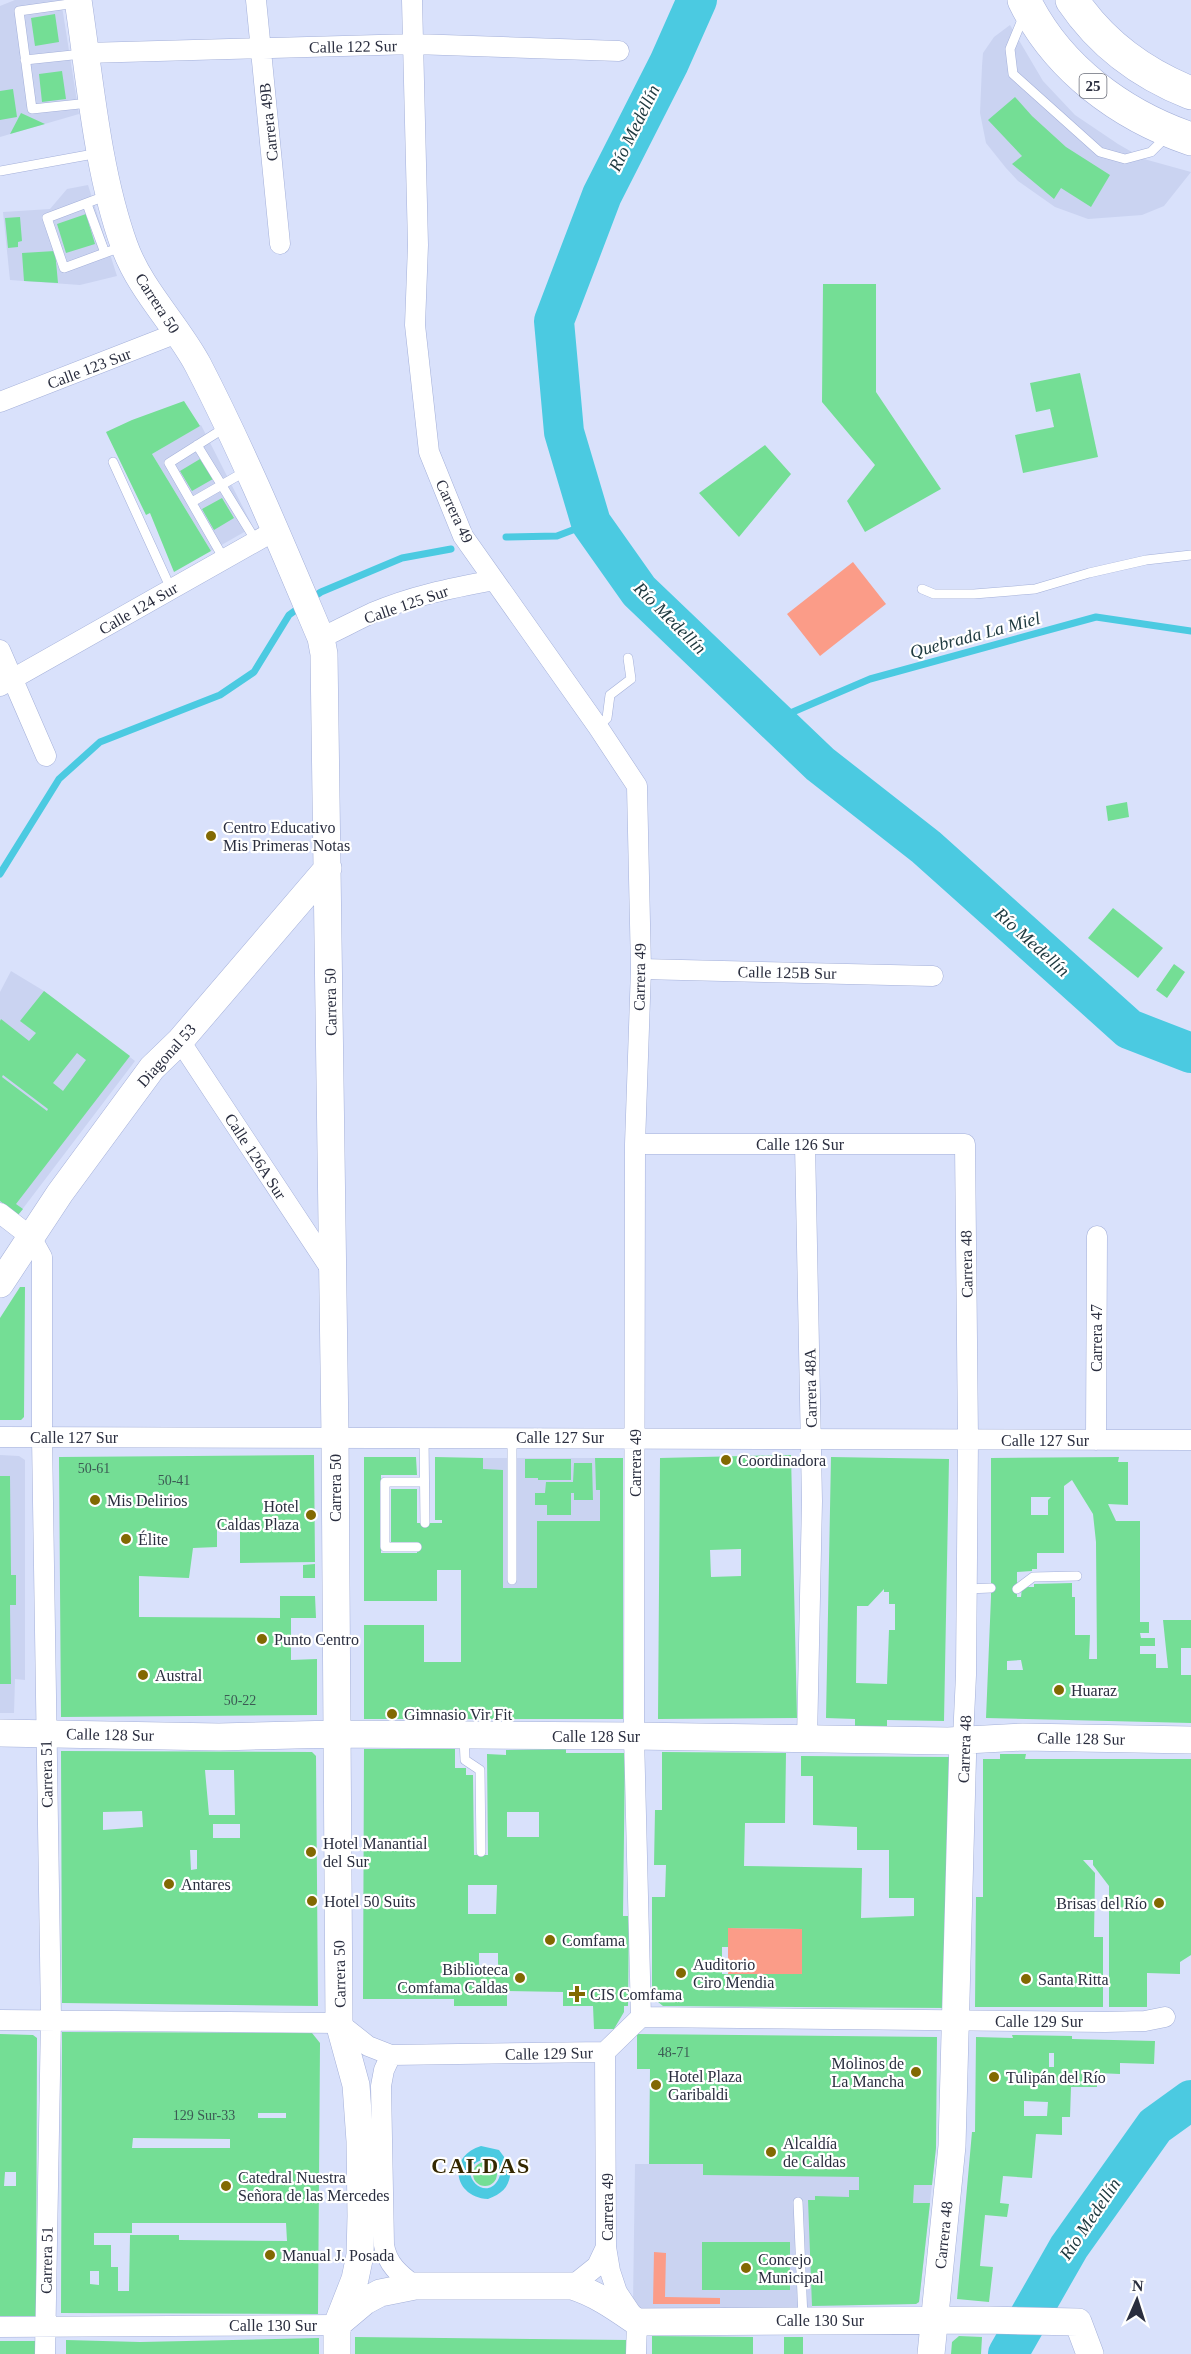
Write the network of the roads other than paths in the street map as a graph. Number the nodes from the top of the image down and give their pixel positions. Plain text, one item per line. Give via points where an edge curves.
1 (256, 0) edge
2 (412, 0) edge
3 (1072, 0) edge
4 (78, 1) edge
5 (1026, 4) edge
6 (414, 44) junction
7 (261, 48) junction
8 (619, 51) dead end
9 (86, 53) junction
10 (25, 60) junction
11 (1191, 93) edge
12 (94, 103) junction
13 (1181, 136) edge
14 (101, 153) junction
15 (0, 171) edge
16 (99, 199) junction
17 (280, 244) dead end
18 (115, 249) junction
19 (177, 333) junction
20 (0, 402) edge
21 (228, 425) junction
22 (197, 445) junction
23 (113, 462) dead end
24 (249, 470) junction
25 (221, 486) junction
26 (192, 502) junction
27 (266, 536) junction
28 (1191, 555) edge
29 (224, 559) junction
30 (494, 580) junction
31 (171, 589) junction
32 (922, 589) dead end
33 (317, 628) junction
34 (0, 650) edge
35 (628, 658) dead end
36 (6, 682) edge
37 (598, 727) junction
38 (46, 756) dead end
39 (328, 868) junction
40 (641, 969) junction
41 (933, 976) dead end
42 (180, 1041) junction
43 (635, 1144) junction
44 (805, 1144) junction
45 (965, 1144) joint
46 (0, 1213) edge
47 (1096, 1236) dead end
48 (31, 1237) junction
49 (332, 1270) junction
50 (0, 1284) edge
51 (0, 1437) edge
52 (42, 1437) junction
53 (335, 1437) junction
54 (512, 1437) junction
55 (634, 1437) junction
56 (424, 1438) junction
57 (811, 1438) junction
58 (968, 1439) junction
59 (1096, 1440) junction
60 (1191, 1440) edge
61 (424, 1482) junction
62 (425, 1523) dead end
63 (417, 1547) dead end
64 (1077, 1576) dead end
65 (512, 1580) dead end
66 (991, 1588) dead end
67 (966, 1589) junction
68 (1017, 1589) dead end
69 (0, 1733) edge
70 (45, 1733) junction
71 (336, 1734) junction
72 (464, 1735) junction
73 (634, 1736) junction
74 (963, 1739) junction
75 (807, 1740) junction
76 (1191, 1740) edge
77 (481, 1852) dead end
78 (642, 2017) junction
79 (1165, 2017) dead end
80 (51, 2019) junction
81 (0, 2020) edge
82 (956, 2020) junction
83 (339, 2023) junction
84 (605, 2052) junction
85 (391, 2055) junction
86 (798, 2202) dead end
87 (606, 2247) junction
88 (415, 2286) junction
89 (572, 2286) junction
90 (803, 2320) junction
91 (934, 2320) junction
92 (637, 2322) junction
93 (337, 2325) junction
94 (0, 2327) edge
95 (45, 2327) junction
96 (45, 2354) edge
97 (337, 2354) edge
98 (636, 2354) edge
99 (931, 2354) edge
100 (1090, 2354) edge

1 - 7 street, Carrera 49B
2 - 6 street, Carrera 49
3 - 11 highway via 1121,53 1146,72
4 - 9 main road, Carrera 50
4 - 10 lane via 19,12
5 - 13 highway, 25 via 1059,53 1099,91 1129,112
5 - 13 lane via 1010,49 1013,74 1100,152 1125,159 1151,152
6 - 7 street, Calle 122 Sur
6 - 8 street, Calle 122 Sur
6 - 30 street, Carrera 49 via 418,245 415,325 429,452 463,536
7 - 9 street, Calle 122 Sur
7 - 17 street, Carrera 49B
9 - 10 lane
9 - 12 main road, Carrera 50
10 - 12 lane via 32,109
12 - 14 main road, Carrera 50
14 - 15 lane
14 - 16 main road, Carrera 50
16 - 18 main road, Carrera 50
16 - 18 lane via 47,218 64,268
18 - 19 main road, Carrera 50 via 132,265
19 - 20 street, Calle 123 Sur
19 - 21 main road, Carrera 50
21 - 22 lane
21 - 24 main road, Carrera 50
22 - 25 lane
22 - 26 lane via 169,463
23 - 31 lane
24 - 25 lane
24 - 27 main road, Carrera 50
25 - 26 lane
25 - 27 lane
26 - 29 lane
27 - 29 street, Calle 124 Sur
27 - 33 main road, Carrera 50 via 299,586
28 - 32 lane via 1134,563 1035,589 954,594 934,594
29 - 31 street, Calle 124 Sur
30 - 33 street, Calle 125 Sur via 444,589
30 - 37 street, Carrera 49
31 - 36 street, Calle 124 Sur
33 - 39 main road, Carrera 50 via 325,692
34 - 36 street
35 - 37 lane via 631,679 610,695 607,718
36 - 38 street
37 - 40 street, Carrera 49 via 637,786
39 - 42 main road, Diagonal 53
39 - 49 main road, Carrera 50
40 - 41 street, Calle 125B Sur
40 - 43 street, Carrera 49
42 - 48 main road, Diagonal 53 via 152,1068
42 - 49 street, Calle 126A Sur
43 - 44 street, Calle 126 Sur
43 - 55 street, Carrera 49
44 - 45 street, Calle 126 Sur
44 - 57 street, Carrera 48A
45 - 58 street, Carrera 48
46 - 48 street
47 - 59 street, Carrera 47
48 - 50 main road, Diagonal 53
48 - 52 street, Carrera 51 via 42,1257
49 - 53 main road, Carrera 50
51 - 52 street, Calle 127 Sur
52 - 53 street, Calle 127 Sur
52 - 70 street, Carrera 51
53 - 56 street, Calle 127 Sur
53 - 71 main road, Carrera 50
54 - 55 street, Calle 127 Sur
54 - 56 street, Calle 127 Sur
54 - 65 lane
55 - 57 street, Calle 127 Sur
55 - 73 street, Carrera 49
56 - 61 lane
57 - 58 street, Calle 127 Sur
57 - 75 street, Carrera 48A
58 - 59 street, Calle 127 Sur
58 - 67 street, Carrera 48
59 - 60 street, Calle 127 Sur
61 - 62 lane
61 - 63 lane via 385,1482 386,1547
64 - 68 lane via 1033,1576
66 - 67 lane
67 - 74 street, Carrera 48
69 - 70 main road, Calle 128 Sur
70 - 71 main road, Calle 128 Sur via 219,1737
70 - 80 street, Carrera 51
71 - 72 main road, Calle 128 Sur
71 - 83 main road, Carrera 50
72 - 73 main road, Calle 128 Sur
72 - 77 lane via 465,1760 480,1770
73 - 75 main road, Calle 128 Sur
73 - 78 street, Carrera 49
74 - 75 main road, Calle 128 Sur
74 - 76 main road, Calle 128 Sur
74 - 82 main road, Carrera 48
78 - 82 street, Calle 129 Sur
78 - 84 street, Calle 129 Sur
79 - 82 street, Calle 129 Sur via 1145,2021
80 - 81 street
80 - 83 street
80 - 95 street, Carrera 51
82 - 91 main road, Carrera 48 via 952,2146
83 - 85 street, Calle 129 Sur via 368,2046
83 - 93 main road, Carrera 50 via 356,2085 361,2216 355,2279
84 - 85 street, Calle 129 Sur
84 - 87 street, Carrera 49
85 - 88 street via 381,2086 384,2245 393,2268
86 - 90 lane
87 - 89 street via 597,2266
87 - 92 street, Carrera 49 via 617,2292
88 - 89 main road, Calle 130 Sur
88 - 93 main road, Calle 130 Sur via 380,2293
89 - 92 main road, Calle 130 Sur via 604,2299
90 - 91 main road, Calle 130 Sur
90 - 92 main road, Calle 130 Sur
91 - 99 main road, Carrera 48
91 - 100 main road, Calle 130 Sur via 1065,2322
92 - 98 street
93 - 95 street, Calle 130 Sur
93 - 97 main road, Carrera 50
94 - 95 street, Calle 130 Sur
95 - 96 street, Carrera 51

